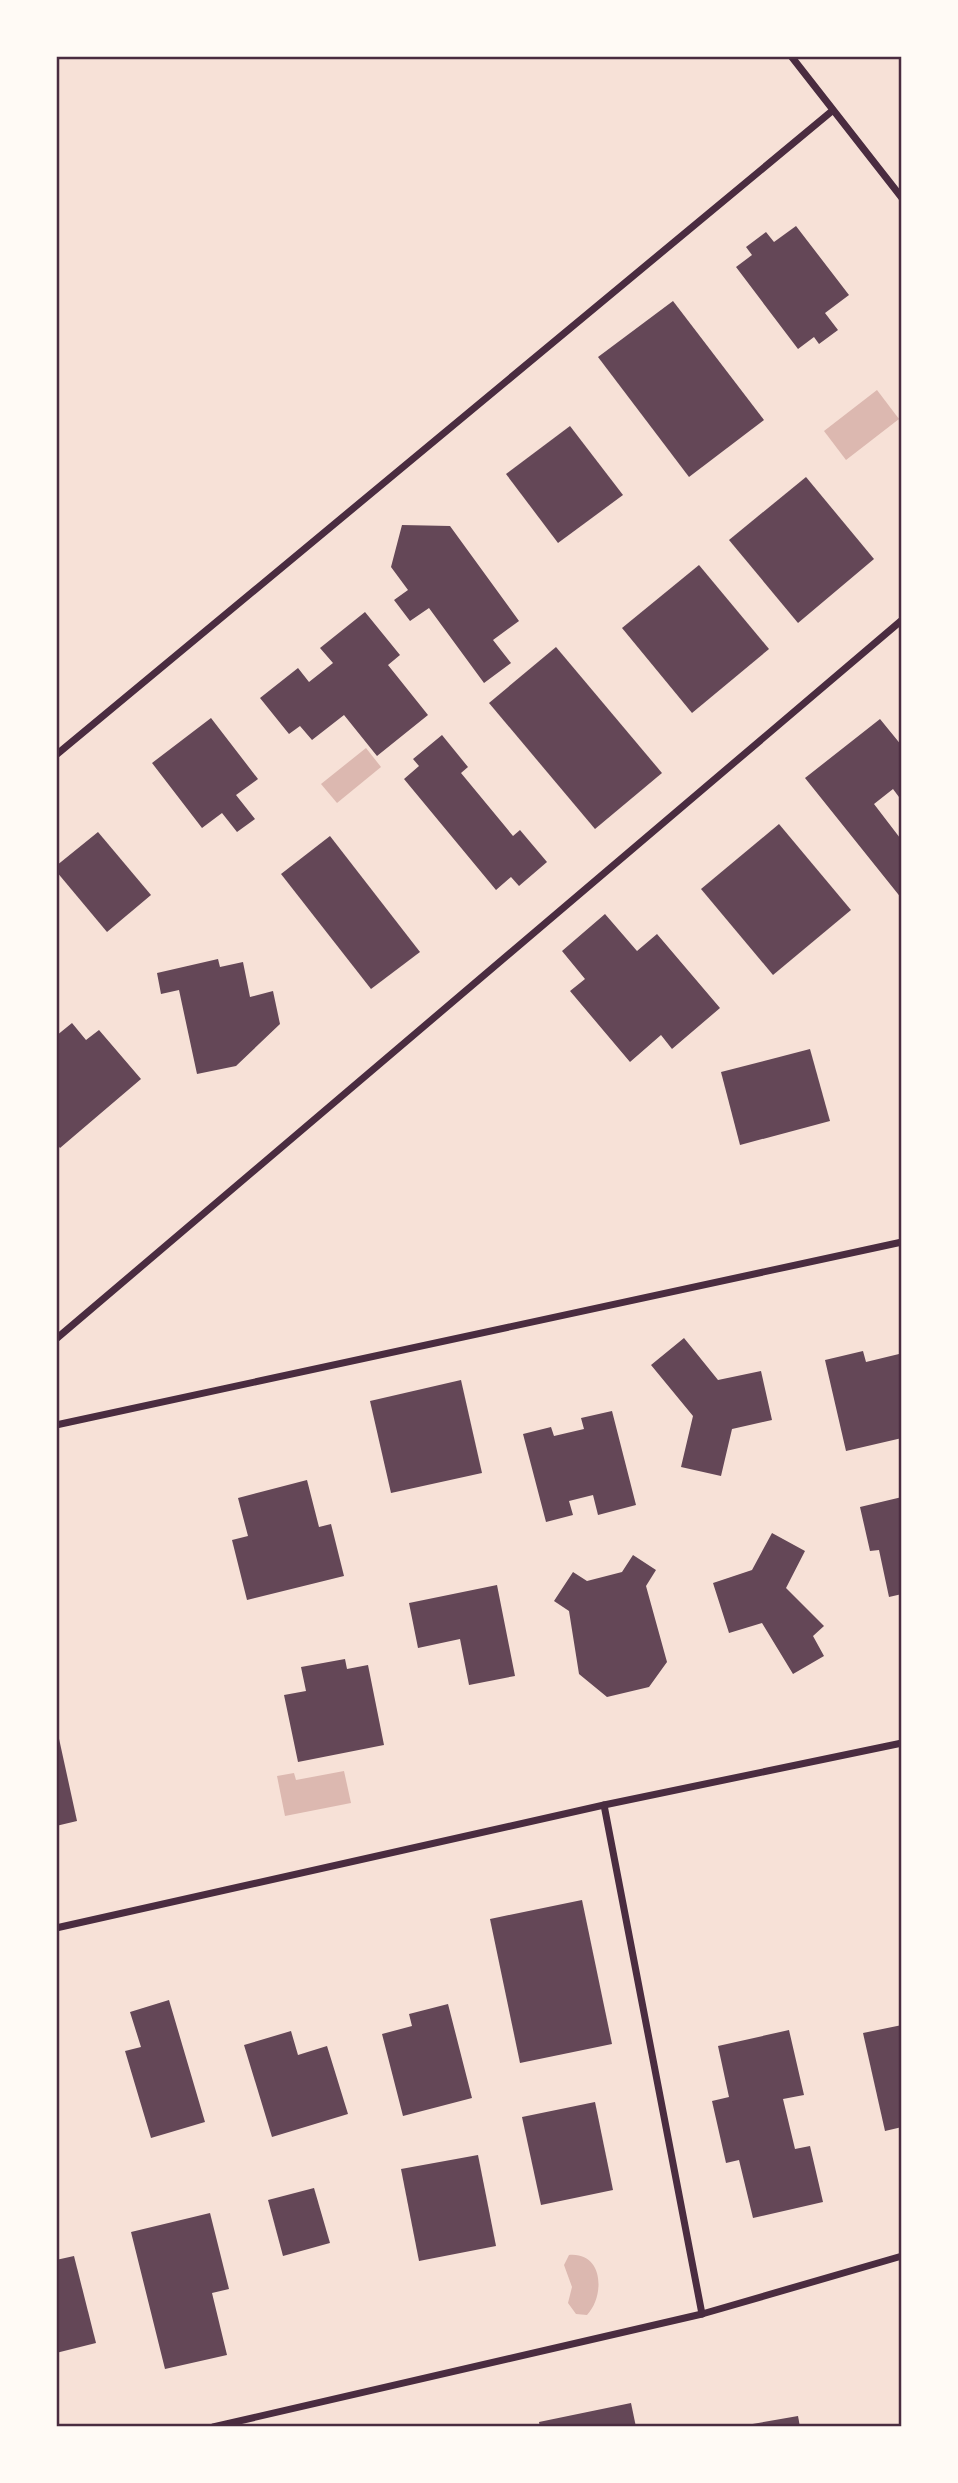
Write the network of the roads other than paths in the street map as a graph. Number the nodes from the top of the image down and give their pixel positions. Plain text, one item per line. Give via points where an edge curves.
1 (790, 56) edge
2 (832, 111) junction
3 (902, 198) edge
4 (902, 620) edge
5 (56, 755) edge
6 (902, 1242) edge
7 (56, 1339) edge
8 (56, 1425) edge
9 (902, 1743) edge
10 (604, 1805) junction
11 (56, 1928) edge
12 (902, 2256) edge
13 (702, 2314) junction
14 (213, 2427) edge

1 - 2 street
2 - 3 street
2 - 5 street
4 - 7 street
6 - 8 street
9 - 10 street
10 - 11 street
10 - 13 street
12 - 13 street
13 - 14 street

